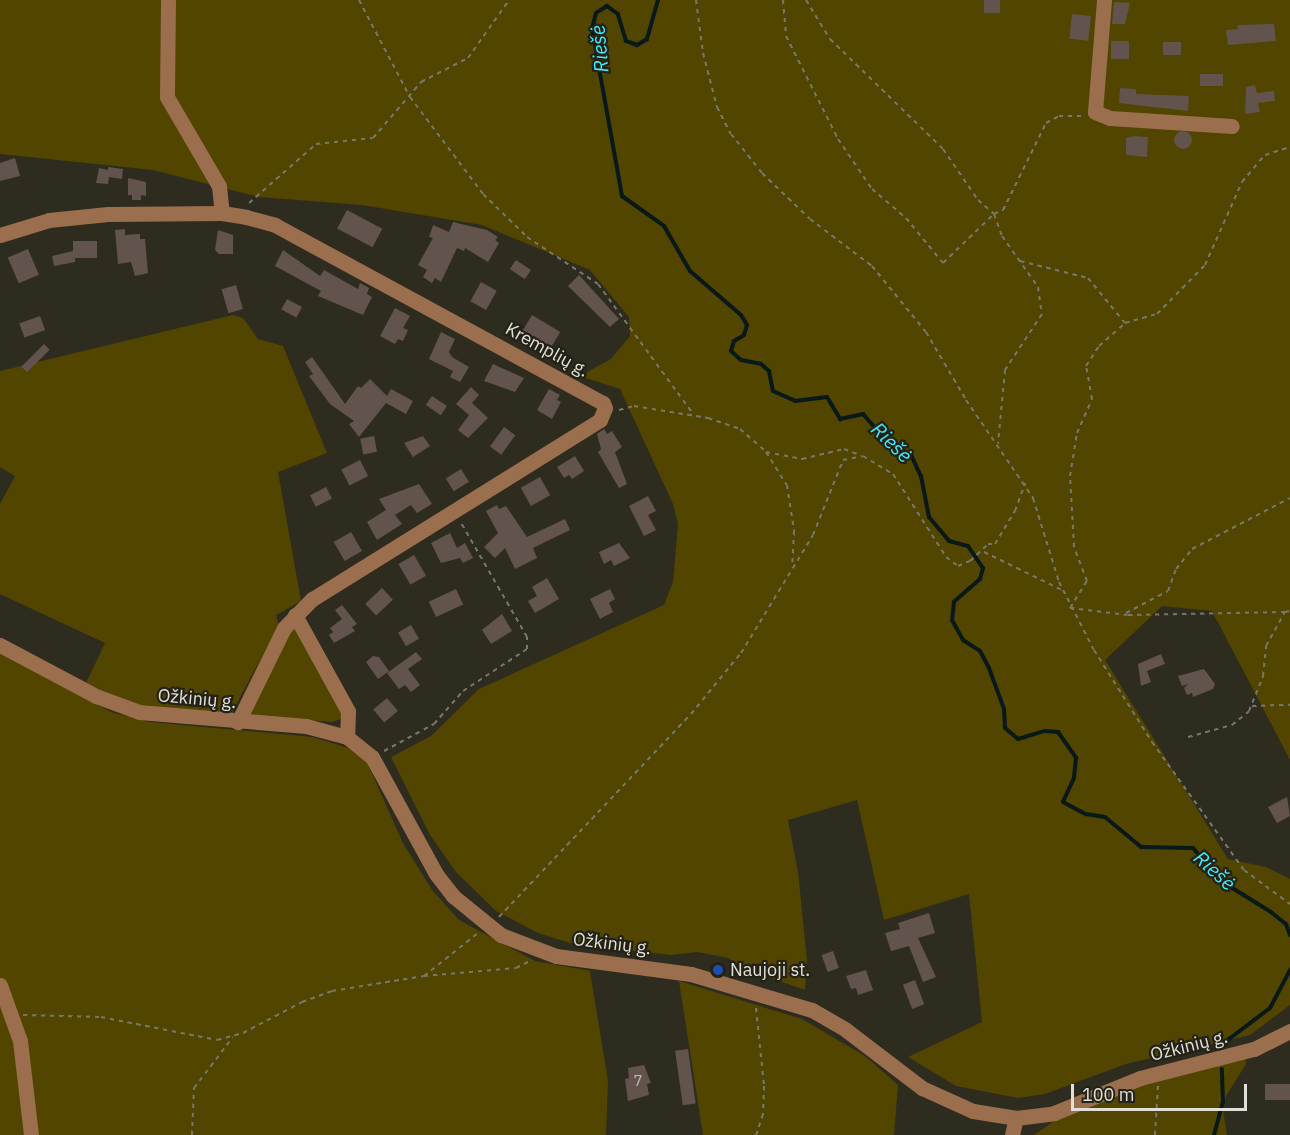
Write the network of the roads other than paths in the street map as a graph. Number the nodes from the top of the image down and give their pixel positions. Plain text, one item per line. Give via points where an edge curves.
1 (168, 0) edge
2 (1104, 0) edge
3 (1232, 126) dead end
4 (222, 213) junction
5 (0, 235) edge
6 (295, 615) junction
7 (0, 645) edge
8 (238, 722) junction
9 (346, 737) junction
10 (0, 985) edge
11 (1290, 1031) edge
12 (1016, 1118) junction
13 (31, 1135) edge
14 (1012, 1135) edge

1 - 4 street via 167,97 219,186
2 - 3 street via 1095,112 1110,118
4 - 5 street, Kremplių g. via 72,217
4 - 6 street, Kremplių g. via 275,225 603,403 605,408 600,420 312,599
6 - 8 street, Kremplių g. via 261,670
6 - 9 street via 348,711
7 - 8 street, Ožkinių g. via 121,707 163,717
8 - 9 street, Ožkinių g. via 306,726
9 - 12 street, Ožkinių g. via 372,757 436,874 453,896 487,926 536,951 594,963 691,974 757,991 826,1018 939,1097 973,1111
10 - 13 street via 14,1017
11 - 12 street, Ožkinių g. via 1254,1049 1155,1074 1054,1113
12 - 14 street

